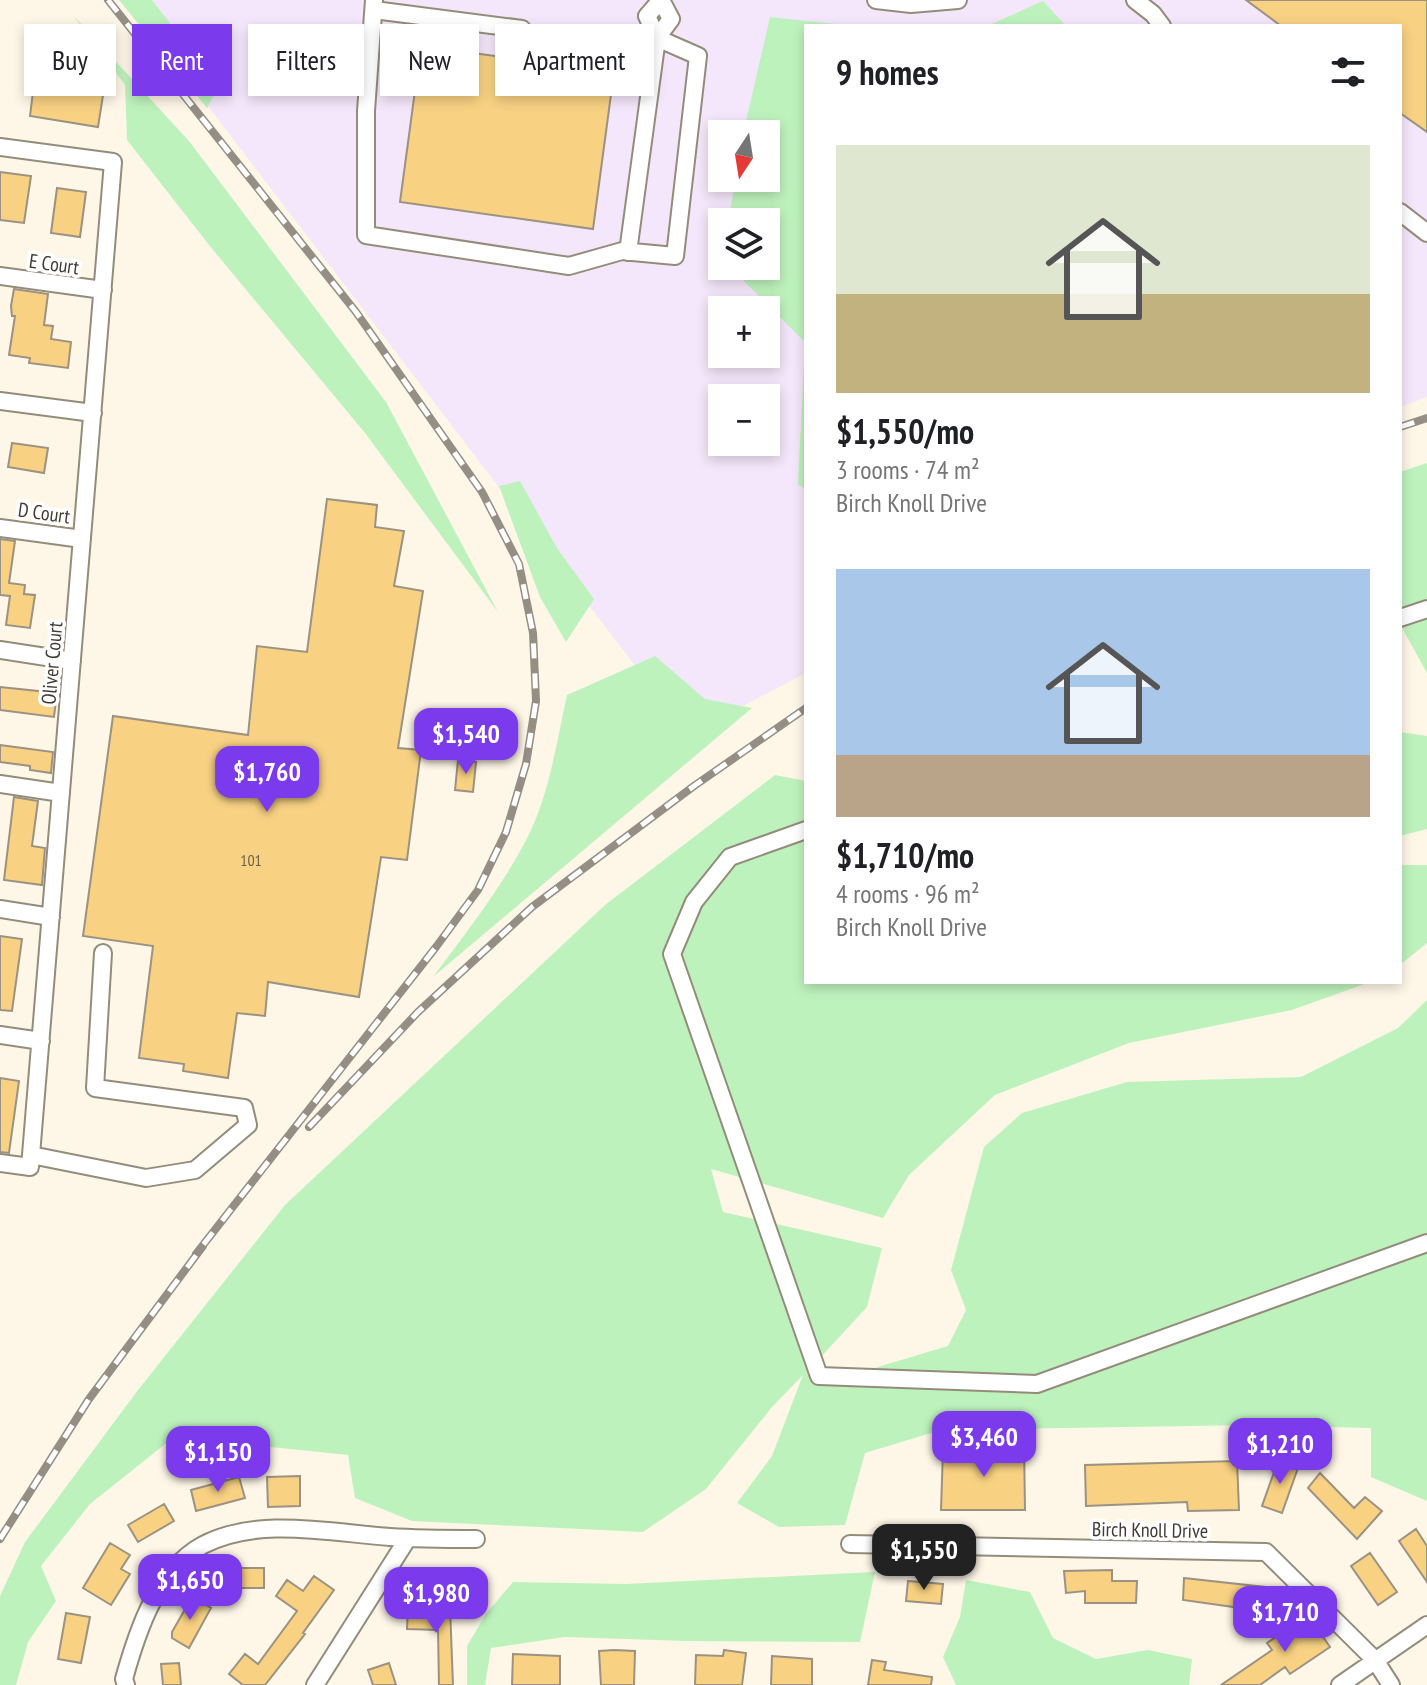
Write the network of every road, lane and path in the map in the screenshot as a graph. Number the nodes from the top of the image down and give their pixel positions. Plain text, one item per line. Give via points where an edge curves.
1 (661, 0) edge
2 (876, 0) edge
3 (958, 0) edge
4 (1135, 0) edge
5 (374, 5) edge
6 (1160, 24) edge
7 (495, 25) edge
8 (657, 38) junction
9 (0, 147) edge
10 (1402, 214) edge
11 (1427, 233) edge
12 (628, 252) junction
13 (0, 276) edge
14 (103, 290) junction
15 (0, 401) edge
16 (93, 413) junction
17 (0, 528) edge
18 (82, 539) junction
19 (1427, 609) edge
20 (1402, 617) edge
21 (0, 650) edge
22 (72, 661) junction
23 (0, 784) edge
24 (61, 793) junction
25 (804, 831) edge
26 (0, 909) edge
27 (51, 917) junction
28 (103, 953) dead end
29 (0, 1035) edge
30 (41, 1041) junction
31 (31, 1161) junction
32 (0, 1163) edge
33 (1427, 1243) edge
34 (408, 1538) junction
35 (476, 1539) dead end
36 (850, 1544) dead end
37 (1427, 1625) edge
38 (1375, 1660) junction
39 (126, 1685) edge
40 (315, 1685) edge
41 (1340, 1685) edge
42 (1391, 1685) edge

1 - 8 street via 647,16
2 - 3 street
4 - 6 street
5 - 7 street
5 - 12 street via 366,111 366,235 569,266
8 - 12 street
8 - 12 street via 698,56 675,256
9 - 14 street, Oliver Court via 113,162
10 - 11 street
13 - 14 street, E Court
14 - 16 street, Oliver Court
15 - 16 street
16 - 18 street, Oliver Court
17 - 18 street, D Court
18 - 22 street, Oliver Court
19 - 20 street
21 - 22 street
22 - 24 street, Oliver Court
23 - 24 street
24 - 27 street, Oliver Court
25 - 33 street via 730,857 694,902 672,954 819,1376 1037,1384
26 - 27 street
27 - 30 street, Oliver Court
28 - 31 street via 95,1088 244,1108 248,1125 195,1170 146,1178
29 - 30 street
30 - 31 street, Oliver Court
31 - 32 street
34 - 35 street
34 - 39 street via 284,1529 238,1533 202,1546 157,1593 134,1642
34 - 40 street
36 - 38 street, Birch Knoll Drive via 1266,1552
37 - 38 street
38 - 41 street
38 - 42 street, Birch Knoll Drive

